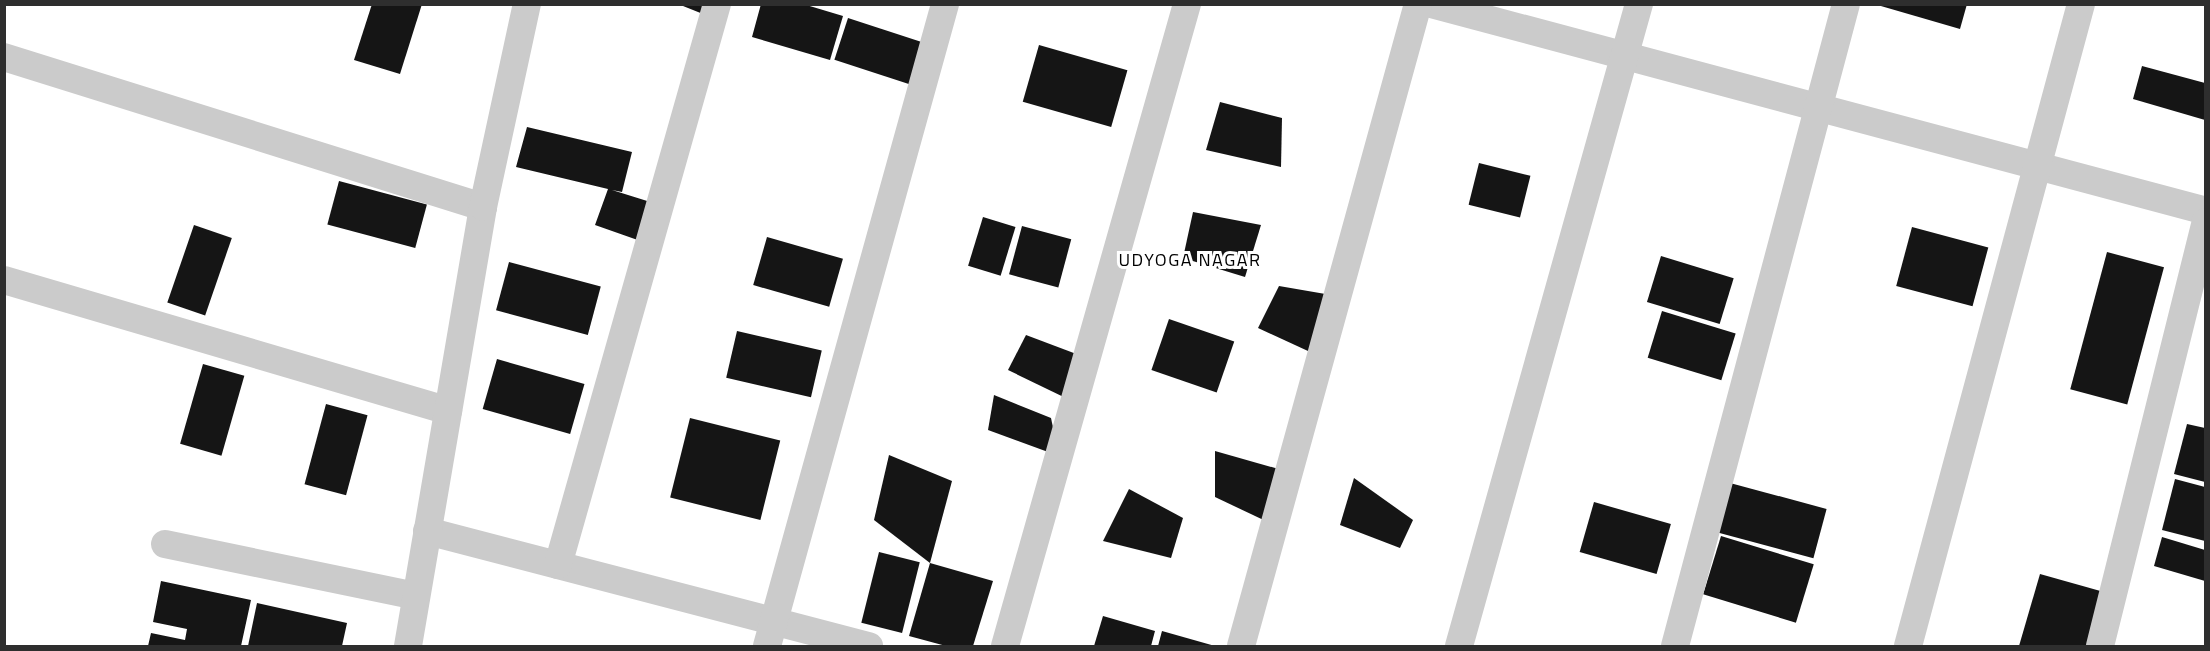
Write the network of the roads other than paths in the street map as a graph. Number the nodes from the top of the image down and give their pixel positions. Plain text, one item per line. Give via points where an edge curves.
1 (527, 4) edge
2 (717, 4) edge
3 (945, 4) edge
4 (1187, 4) edge
5 (1418, 4) edge
6 (1431, 4) edge
7 (1639, 4) edge
8 (1846, 4) edge
9 (2081, 4) edge
10 (4, 57) edge
11 (1624, 58) junction
12 (1820, 109) junction
13 (2039, 167) junction
14 (483, 207) junction
15 (2205, 211) edge
16 (2205, 222) edge
17 (4, 280) edge
18 (448, 411) junction
19 (427, 531) junction
20 (165, 544) dead end
21 (558, 565) junction
22 (416, 596) junction
23 (771, 634) edge
24 (408, 646) edge
25 (869, 646) edge
26 (1005, 646) edge
27 (1241, 646) edge
28 (1459, 646) edge
29 (1675, 646) edge
30 (1908, 646) edge
31 (2100, 646) edge

1 - 14 street
2 - 21 street
3 - 23 street
4 - 26 street
5 - 27 street
6 - 11 street
7 - 11 street
8 - 12 street
9 - 13 street
10 - 14 street
11 - 12 street
11 - 28 street
12 - 13 street
12 - 29 street
13 - 15 street
13 - 30 street
14 - 18 street
16 - 31 street
17 - 18 street
18 - 19 street
19 - 21 street
19 - 22 street
20 - 22 street
21 - 23 street
22 - 24 street
23 - 25 street

